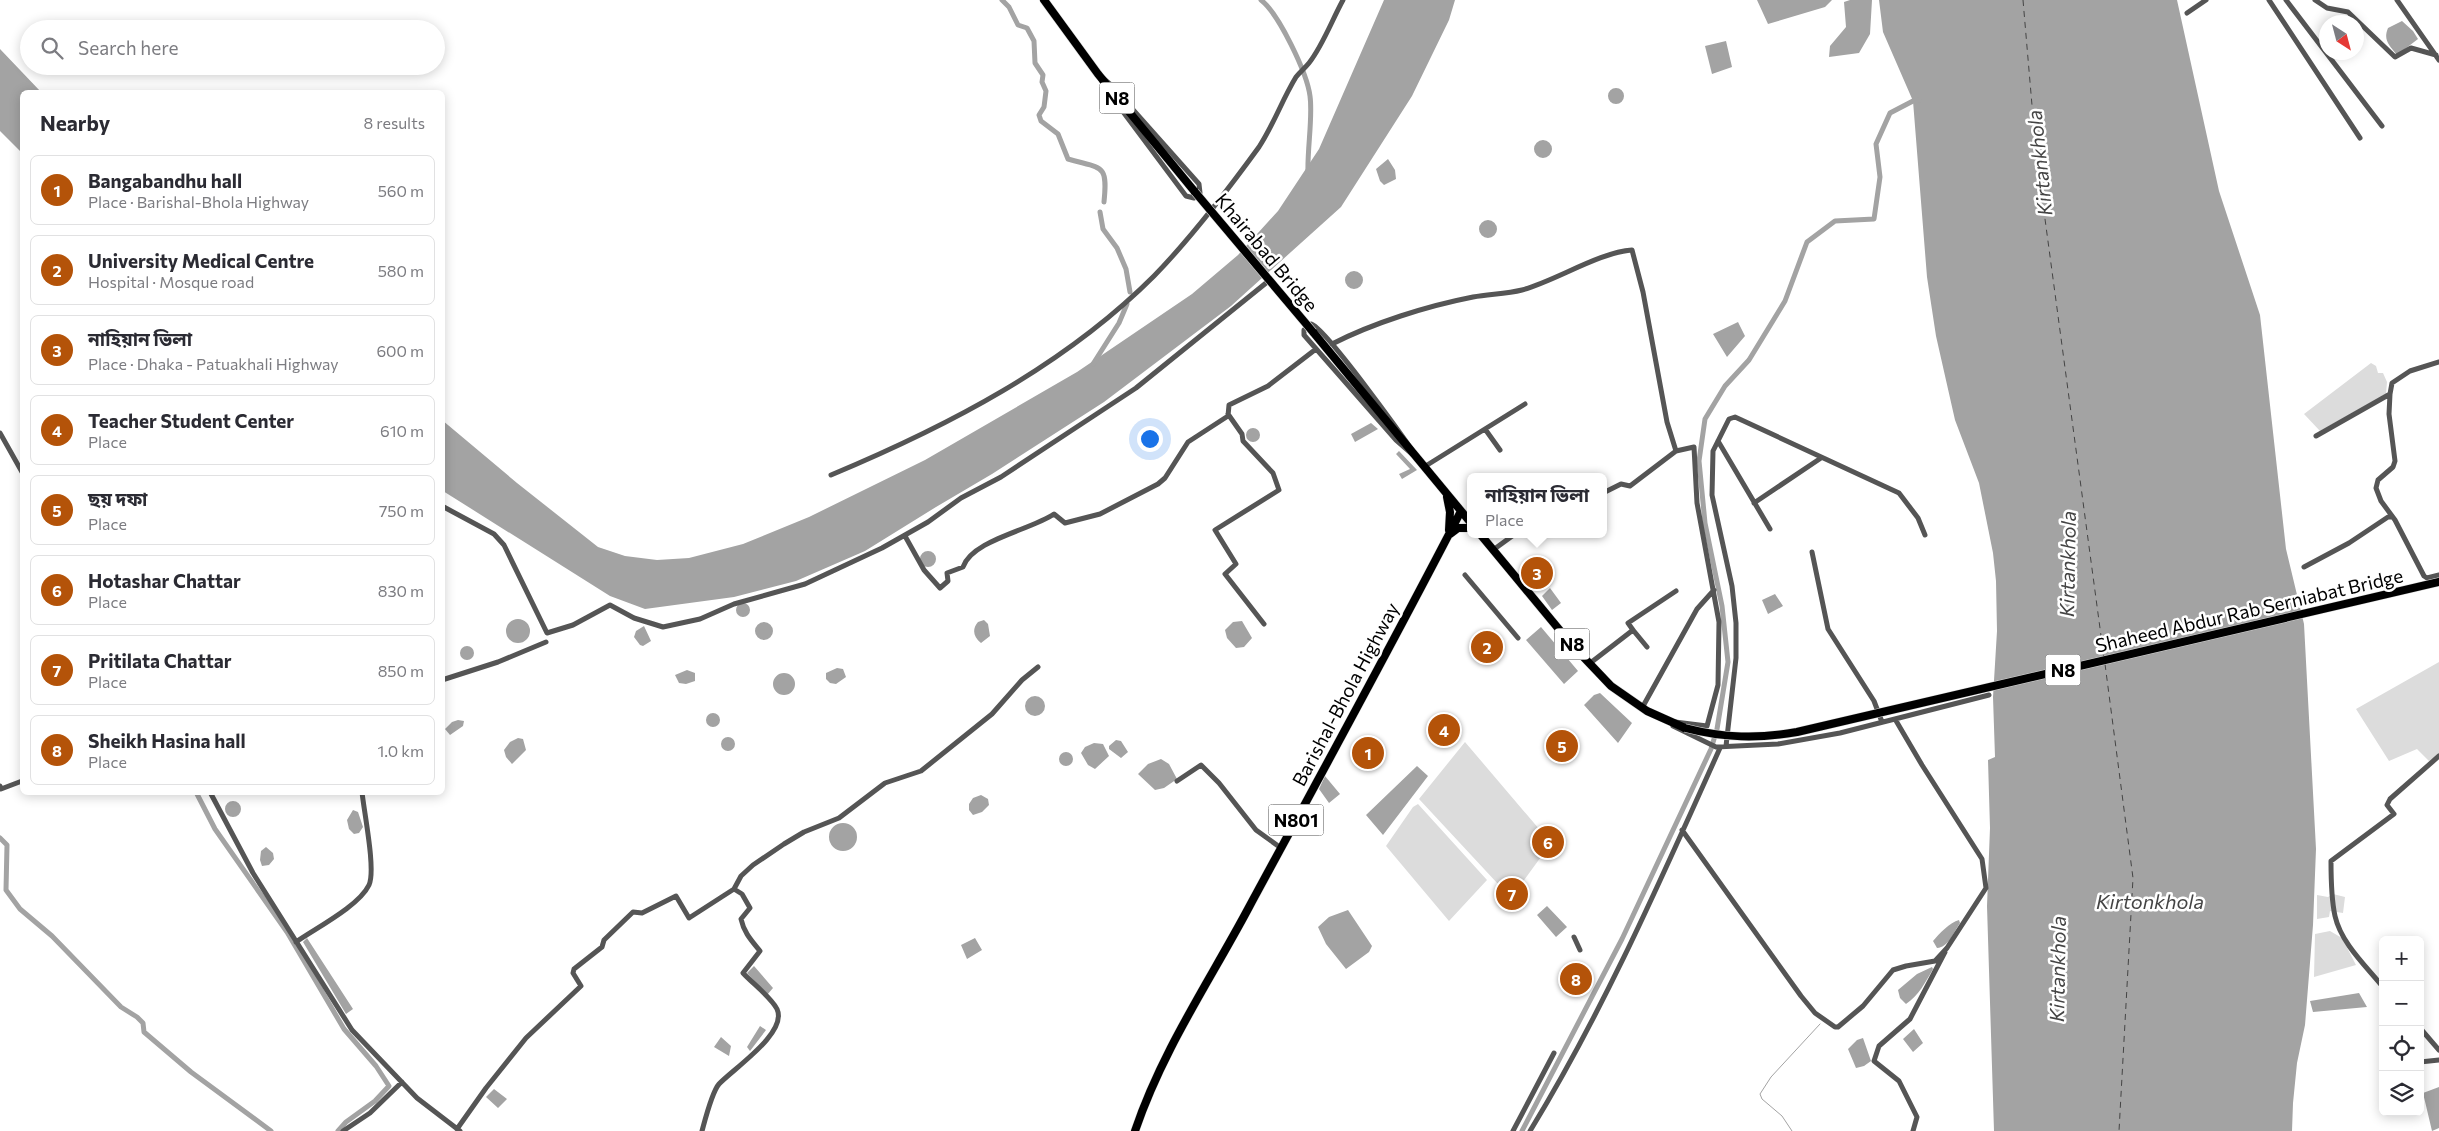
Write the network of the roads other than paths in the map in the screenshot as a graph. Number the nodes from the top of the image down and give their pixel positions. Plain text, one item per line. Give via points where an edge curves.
1 (1044, 0) edge
2 (1344, 0) edge
3 (2206, 0) edge
4 (2269, 0) edge
5 (2286, 0) edge
6 (2314, 0) edge
7 (2397, 0) edge
8 (2187, 13) dead end
9 (2437, 57) edge
10 (1098, 74) junction
11 (2382, 126) dead end
12 (2360, 138) dead end
13 (1266, 283) dead end
14 (1332, 344) junction
15 (1316, 349) junction
16 (2439, 362) edge
17 (2390, 394) junction
18 (1525, 404) dead end
19 (1228, 414) junction
20 (1485, 429) junction
21 (0, 433) edge
22 (2316, 436) dead end
23 (1718, 441) junction
24 (1500, 450) dead end
25 (1676, 451) junction
26 (1821, 458) junction
27 (1421, 464) junction
28 (20, 468) edge
29 (831, 475) dead end
30 (1607, 491) edge
31 (1446, 495) junction
32 (1754, 503) junction
33 (445, 508) edge
34 (1461, 511) junction
35 (2392, 517) junction
36 (1467, 518) edge
37 (1467, 528) edge
38 (1770, 529) dead end
39 (1448, 535) junction
40 (1925, 535) dead end
41 (905, 536) junction
42 (1483, 538) edge
43 (1509, 538) edge
44 (1493, 550) junction
45 (1812, 552) dead end
46 (2304, 567) dead end
47 (1465, 575) dead end
48 (2439, 577) edge
49 (1714, 590) junction
50 (1676, 591) dead end
51 (1264, 624) dead end
52 (1633, 630) junction
53 (1518, 638) dead end
54 (546, 642) dead end
55 (1647, 647) dead end
56 (1589, 664) junction
57 (1038, 666) dead end
58 (445, 679) edge
59 (1989, 695) dead end
60 (1642, 708) junction
61 (1896, 719) junction
62 (1666, 721) junction
63 (1882, 722) junction
64 (1721, 747) junction
65 (2439, 756) edge
66 (20, 780) edge
67 (1177, 781) dead end
68 (0, 786) edge
69 (212, 795) edge
70 (362, 795) edge
71 (1682, 830) junction
72 (1281, 848) junction
73 (734, 889) junction
74 (1574, 937) dead end
75 (296, 942) junction
76 (1948, 948) junction
77 (1580, 950) dead end
78 (2379, 982) edge
79 (2424, 1033) edge
80 (2439, 1050) edge
81 (1554, 1053) dead end
82 (2439, 1060) edge
83 (2424, 1062) edge
84 (402, 1082) junction
85 (459, 1130) edge
86 (343, 1131) edge
87 (702, 1131) edge
88 (1135, 1131) edge
89 (1513, 1131) edge
90 (1530, 1131) edge
91 (1913, 1131) edge

1 - 10 highway, N8
2 - 29 street via 1310,62 1297,76 1276,120 1220,198 1158,271 1054,358 994,398 887,452
3 - 8 street
4 - 12 street
5 - 11 street
6 - 9 street via 2327,8 2348,12 2395,58 2411,48
7 - 9 street
10 - 10 street via 1199,184 1200,193 1194,198 1186,196
10 - 27 highway, Khairabad Bridge / N8, bridge
13 - 41 street via 1136,388
14 - 15 street via 1320,329 1311,324 1304,330 1304,335
14 - 25 street via 1352,334 1426,310 1472,297 1522,290 1632,250 1667,422
14 - 27 street
15 - 19 street via 1268,386 1229,405
15 - 27 street
16 - 17 street via 2410,371 2392,384
17 - 22 street
17 - 35 street via 2395,465 2378,480 2376,488
18 - 20 street
19 - 41 street via 1188,442 1158,484 1100,514 1071,523 1065,523 1054,514 1004,536 968,557 963,567 947,573 948,581 940,588 924,570
19 - 51 street via 1242,434 1243,441 1273,473 1278,490 1215,530 1236,564 1225,574
20 - 24 street
20 - 27 street
21 - 28 street
23 - 26 street via 1729,419 1735,417
23 - 32 street
23 - 64 street via 1713,451 1712,495 1732,586 1736,623 1735,666
25 - 30 street via 1630,486 1621,484
25 - 49 street via 1694,447 1697,503
26 - 32 street
26 - 40 street via 1899,493 1918,518
27 - 31 highway, N8
31 - 34 highway, N8
31 - 39 highway via 1450,512
32 - 38 street
33 - 41 street via 494,534 504,545 547,633 573,625 610,605 634,618 663,627 700,619 734,604 805,584
34 - 36 highway, N8
34 - 39 highway, Barishal-Bhola Highway / N801
35 - 46 street
35 - 48 street via 2424,576
37 - 39 highway via 1458,528
39 - 72 highway, Barishal-Bhola Highway / N801
42 - 44 highway, N8
43 - 44 street
44 - 56 highway, N8
45 - 63 street via 1828,629 1874,701
47 - 53 street
48 - 62 highway, Shaheed Abdur Rab Serniabat Bridge / N8, bridge via 1797,732 1737,737 1685,728
49 - 60 street via 1696,609
49 - 62 street via 1719,622 1718,685 1709,724 1704,727
50 - 52 street via 1628,623
52 - 55 street
52 - 56 street
54 - 58 street
56 - 60 highway, N8 via 1611,686
57 - 73 street via 992,714 928,766 885,783 840,818 784,844 753,865 741,876
59 - 61 street
60 - 62 highway, N8
61 - 63 street
61 - 76 street via 1982,859 1986,888
62 - 64 street via 1709,745
63 - 64 street via 1778,744
64 - 71 street
65 - 78 street via 2390,799 2387,805 2394,814 2331,861 2335,918 2348,943
66 - 68 street via 1,789
67 - 72 street via 1201,765 1256,830
69 - 75 street via 253,873
70 - 75 street via 369,884 360,896
71 - 76 street via 1801,996 1815,1013 1835,1027 1863,1006 1893,970 1934,961
71 - 90 street via 1628,949
72 - 88 highway, Barishal-Bhola Highway / N801 via 1165,1055
73 - 85 street via 689,918 676,896 642,914 633,912 604,940 602,947 574,969 573,974 582,986 526,1038 486,1088
73 - 87 street via 742,894 750,908 741,919 750,940 760,951 743,974 776,1008 779,1017 775,1028 758,1049 717,1085
74 - 77 street
75 - 84 street via 352,1030
76 - 91 street via 1910,1019 1879,1046 1874,1061 1899,1081 1917,1118
79 - 80 street
81 - 89 street
82 - 83 street
84 - 85 street via 417,1098
84 - 86 street via 370,1113

